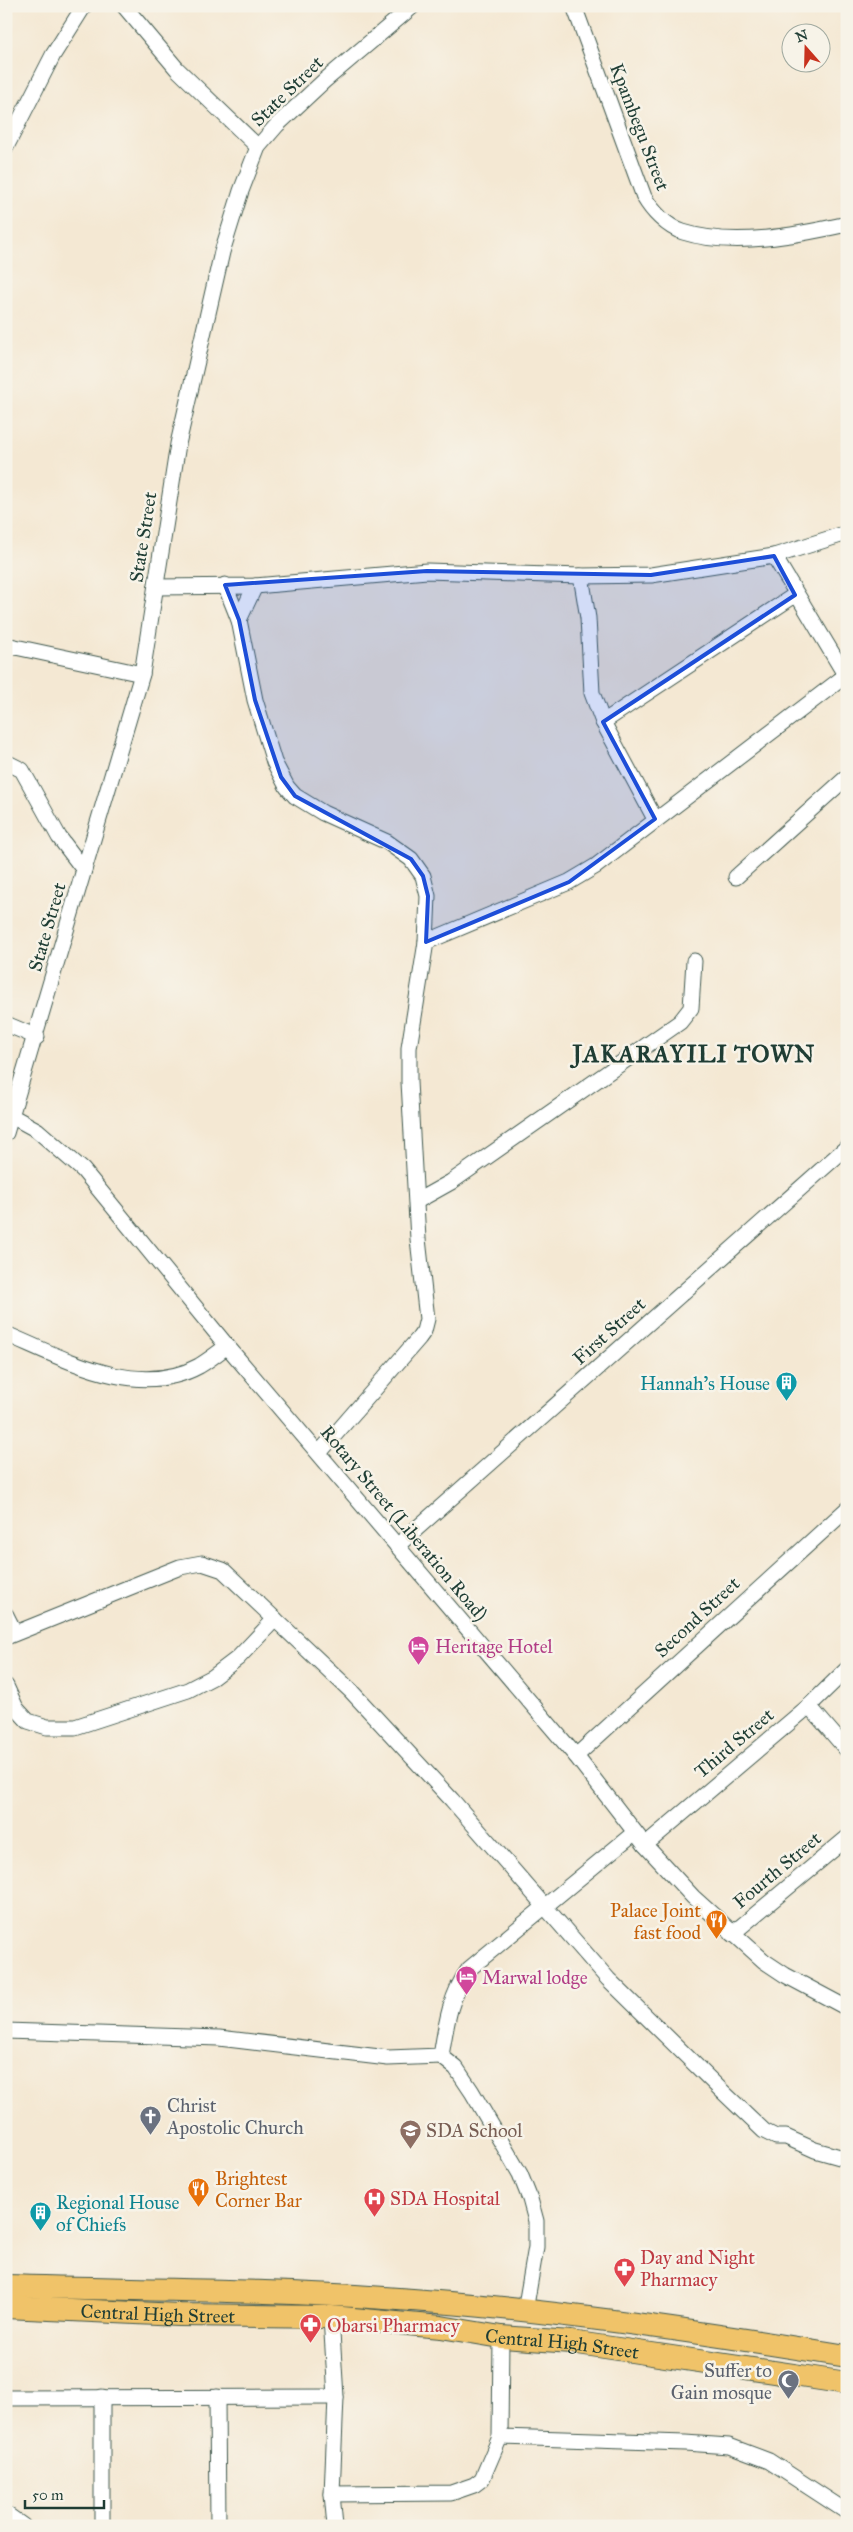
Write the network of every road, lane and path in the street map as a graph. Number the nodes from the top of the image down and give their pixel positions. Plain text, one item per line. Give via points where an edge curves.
1 (84, 6) edge
2 (124, 6) edge
3 (413, 6) edge
4 (574, 6) edge
5 (6, 147) edge
6 (258, 147) junction
7 (847, 224) edge
8 (847, 532) edge
9 (774, 556) junction
10 (581, 576) junction
11 (225, 585) junction
12 (255, 586) junction
13 (156, 587) junction
14 (795, 595) junction
15 (239, 620) junction
16 (6, 646) edge
17 (142, 674) junction
18 (846, 677) edge
19 (603, 722) junction
20 (6, 762) edge
21 (847, 777) edge
22 (655, 819) junction
23 (84, 870) junction
24 (736, 877) dead end
25 (426, 942) junction
26 (694, 961) dead end
27 (6, 1024) edge
28 (37, 1037) junction
29 (10, 1114) edge
30 (6, 1133) edge
31 (847, 1147) edge
32 (417, 1201) junction
33 (6, 1334) edge
34 (227, 1346) junction
35 (319, 1453) junction
36 (847, 1509) edge
37 (398, 1546) junction
38 (6, 1615) edge
39 (276, 1620) junction
40 (10, 1635) edge
41 (847, 1670) edge
42 (6, 1686) edge
43 (809, 1706) junction
44 (847, 1750) edge
45 (576, 1756) junction
46 (634, 1833) junction
47 (847, 1838) edge
48 (645, 1845) junction
49 (545, 1904) junction
50 (732, 1934) junction
51 (847, 2008) edge
52 (6, 2031) edge
53 (442, 2056) junction
54 (847, 2160) edge
55 (6, 2286) edge
56 (82, 2289) junction
57 (6, 2307) edge
58 (71, 2310) junction
59 (525, 2311) junction
60 (331, 2317) junction
61 (501, 2337) junction
62 (847, 2356) edge
63 (847, 2382) edge
64 (336, 2396) junction
65 (102, 2397) junction
66 (217, 2397) junction
67 (6, 2398) edge
68 (500, 2437) junction
69 (332, 2494) junction
70 (847, 2512) edge
71 (6, 2514) edge
72 (23, 2526) edge
73 (102, 2526) edge
74 (218, 2526) edge
75 (335, 2526) edge

1 - 5 street via 53,55
2 - 6 street via 177,69
3 - 6 street, State Street via 295,106
4 - 7 street, Kpambegu Street via 644,197 667,223 682,232 729,238 807,233
6 - 13 street, State Street via 230,225 208,310 178,444
8 - 9 street
9 - 10 street via 650,575
9 - 14 street
10 - 12 street via 427,571
10 - 19 street via 588,618 592,694
11 - 12 street
11 - 13 street
11 - 15 street
12 - 15 street
13 - 17 street, State Street
14 - 18 street
14 - 19 street
15 - 25 street via 255,700 281,777 295,796 323,813 387,842 411,859 422,876 428,896
16 - 17 street
17 - 23 street, State Street
18 - 22 street
19 - 22 street
20 - 23 street via 22,770 59,837
21 - 24 street
22 - 25 street via 596,866 569,882
23 - 28 street, State Street
25 - 32 street via 409,1048
26 - 32 street via 692,1008 680,1022 452,1182
27 - 28 street
28 - 29 street, State Street
29 - 30 street, State Street
29 - 34 street, Rotary Street (Liberation Road) via 44,1136 83,1170
31 - 37 street, First Street
32 - 35 street via 427,1319 424,1331
33 - 34 street via 100,1373 131,1378 178,1373 198,1366
34 - 35 street, Rotary Street (Liberation Road)
35 - 37 street, Rotary Street (Liberation Road)
36 - 45 street, Second Street
37 - 45 street, Rotary Street (Liberation Road)
38 - 40 street
39 - 40 street via 223,1570 202,1563 180,1567
39 - 42 street via 213,1678 188,1690 75,1727 47,1727 28,1721 16,1708
39 - 49 street via 357,1697
41 - 43 street, Third Street
43 - 44 street
43 - 48 street, Third Street
45 - 46 street, Rotary Street (Liberation Road)
46 - 48 street, Rotary Street (Liberation Road)
46 - 49 street
47 - 50 street, Fourth Street
48 - 50 street, Rotary Street (Liberation Road)
49 - 53 street via 469,1969 458,1984
49 - 54 street via 608,1979 764,2131
50 - 51 street, Rotary Street (Liberation Road) via 784,1975
52 - 53 street via 219,2038 388,2058
53 - 59 street via 456,2068 482,2109 520,2174 530,2199 536,2221 536,2247
55 - 56 highway, Central High Street
56 - 58 highway
56 - 59 highway, Central High Street via 384,2298
57 - 58 highway, Central High Street
58 - 60 highway, Central High Street
59 - 62 highway, Central High Street via 722,2336
60 - 61 highway, Central High Street via 441,2327
60 - 64 street
61 - 63 highway, Central High Street via 641,2351
61 - 68 street
64 - 66 street
64 - 69 street
65 - 66 street
65 - 67 street
65 - 73 street
66 - 74 street
68 - 69 street via 482,2479 459,2492
68 - 70 street via 729,2446 769,2461
69 - 75 street
71 - 72 street

